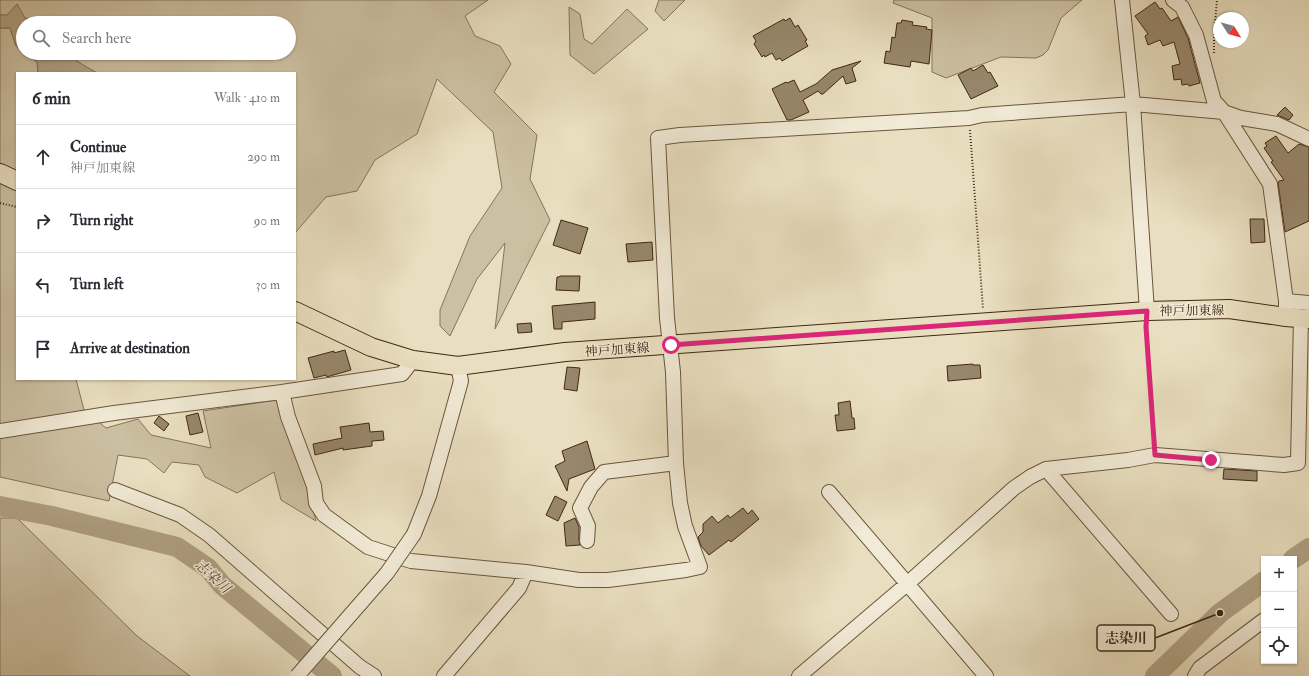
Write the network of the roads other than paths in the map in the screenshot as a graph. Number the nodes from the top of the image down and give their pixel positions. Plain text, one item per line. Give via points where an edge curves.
1 (1122, 0) edge
2 (1173, 0) edge
3 (1133, 104) junction
4 (1224, 112) junction
5 (1309, 139) edge
6 (0, 173) edge
7 (16, 181) edge
8 (296, 311) edge
9 (1147, 311) junction
10 (1298, 311) edge
11 (671, 345) junction
12 (413, 360) junction
13 (458, 366) junction
14 (282, 392) junction
15 (0, 432) edge
16 (676, 463) junction
17 (1046, 469) junction
18 (115, 490) dead end
19 (829, 492) dead end
20 (587, 541) dead end
21 (526, 572) junction
22 (907, 584) junction
23 (1171, 614) dead end
24 (1261, 622) edge
25 (297, 676) edge
26 (374, 676) edge
27 (444, 676) edge
28 (799, 676) edge
29 (986, 676) edge
30 (1195, 676) edge

1 - 3 street
2 - 4 street via 1182,6 1196,35 1214,101
3 - 4 street
3 - 9 street
3 - 11 street via 969,118 658,138
4 - 5 street via 1241,118 1277,124
4 - 10 street via 1270,184
6 - 7 main road
8 - 12 main road, 神戸加東線 via 371,347
9 - 10 main road, 神戸加東線
9 - 11 main road, 神戸加東線
10 - 17 street via 1298,463 1284,465 1155,455
11 - 13 main road, 神戸加東線 via 565,352
11 - 16 street
12 - 13 main road, 神戸加東線
12 - 14 street via 402,374
13 - 25 street, bridge via 461,381 429,496 414,534 387,572
14 - 15 street via 114,413
14 - 21 street via 288,417 314,486 316,503 324,515 368,547 411,561
16 - 20 street via 604,472 591,487 580,508 588,526
16 - 21 street via 685,526 700,567 608,580 579,580
17 - 22 street via 1030,476 1014,488
17 - 23 street
18 - 26 street via 180,514 204,531 360,667
19 - 22 street
21 - 27 street via 519,588
22 - 28 street
22 - 29 street
24 - 30 street via 1200,668

